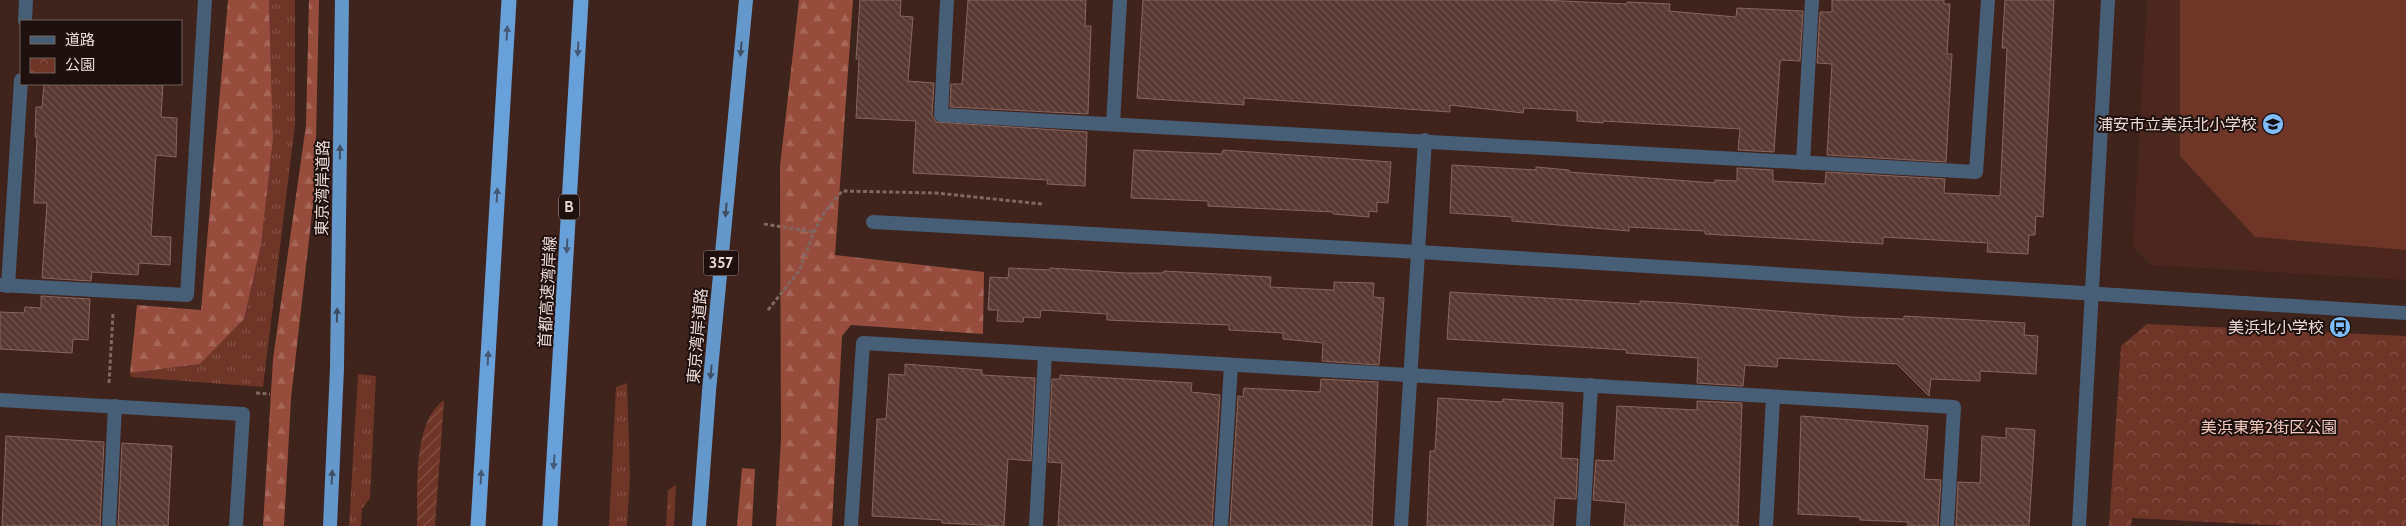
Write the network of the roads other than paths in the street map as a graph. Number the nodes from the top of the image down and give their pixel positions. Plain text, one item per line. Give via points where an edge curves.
1 (26, 0) edge
2 (205, 0) edge
3 (342, 0) edge
4 (509, 0) edge
5 (581, 0) edge
6 (746, 0) edge
7 (947, 0) edge
8 (1120, 0) edge
9 (1812, 0) edge
10 (1988, 0) edge
11 (2108, 0) edge
12 (25, 20) edge
13 (21, 85) edge
14 (1113, 124) junction
15 (1425, 140) junction
16 (1803, 163) junction
17 (873, 222) dead end
18 (1419, 252) junction
19 (4, 286) edge
20 (2092, 294) junction
21 (2406, 313) edge
22 (1046, 354) junction
23 (1231, 365) junction
24 (1410, 375) junction
25 (1592, 385) junction
26 (1773, 398) junction
27 (0, 400) edge
28 (111, 406) junction
29 (108, 526) edge
30 (236, 526) edge
31 (330, 526) edge
32 (478, 526) edge
33 (550, 526) edge
34 (699, 526) edge
35 (851, 526) edge
36 (1036, 526) edge
37 (1221, 526) edge
38 (1401, 526) edge
39 (1583, 526) edge
40 (1766, 526) edge
41 (1947, 526) edge
42 (2079, 526) edge

1 - 12 street
2 - 19 street via 187,295
31 -> 3 highway, 東京湾岸道路
32 -> 4 highway
5 -> 33 highway, 首都高速湾岸線 / B
6 -> 34 highway, 東京湾岸道路 / 357
7 - 14 street via 940,115
8 - 14 street
9 - 16 street
10 - 16 street via 1976,172
11 - 20 street
13 - 19 street
14 - 15 street
15 - 16 street
15 - 18 street
17 - 18 street
18 - 20 street
18 - 24 street
20 - 21 street
20 - 42 street
22 - 23 street
22 - 35 street via 863,343
22 - 36 street
23 - 24 street
23 - 37 street
24 - 25 street
24 - 38 street
25 - 26 street
25 - 39 street
26 - 40 street
26 - 41 street via 1954,407
27 - 28 street
28 - 29 street
28 - 30 street via 243,414

